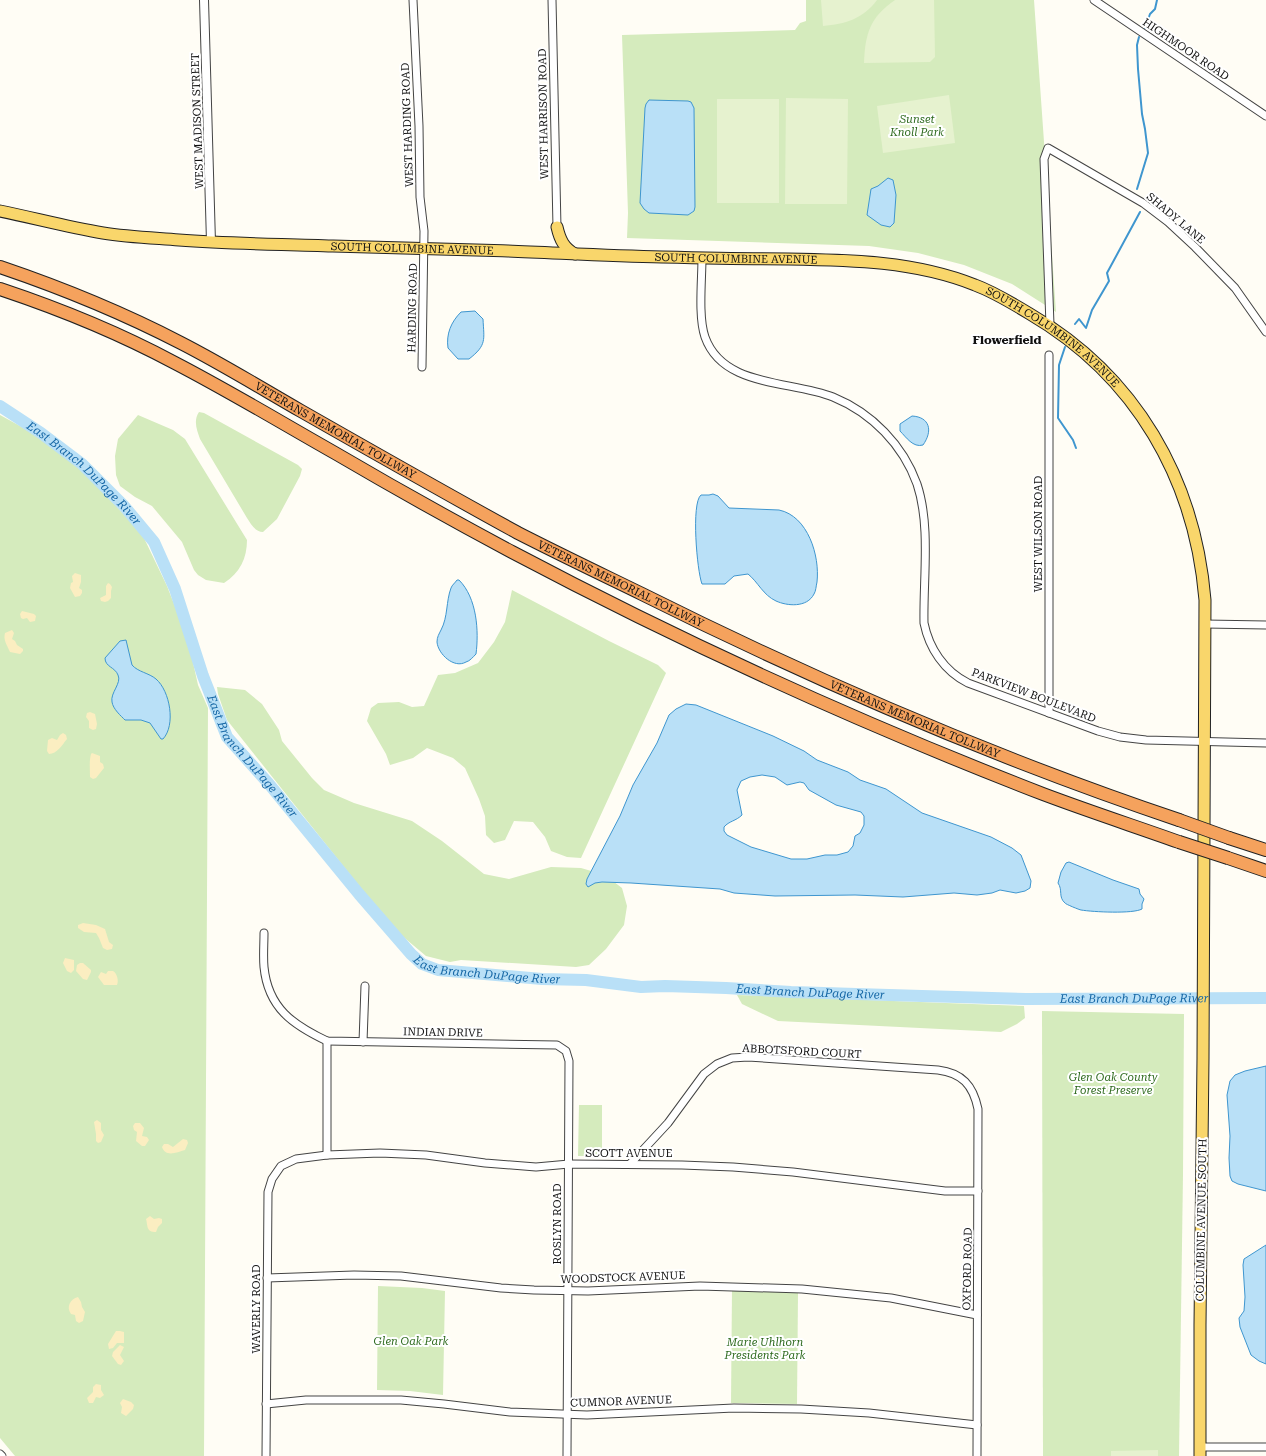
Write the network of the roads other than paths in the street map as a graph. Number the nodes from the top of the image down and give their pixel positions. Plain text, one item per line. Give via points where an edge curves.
1 (204, 0) edge
2 (413, 0) edge
3 (552, 0) edge
4 (1094, 0) edge
5 (1266, 116) edge
6 (0, 211) edge
7 (557, 227) junction
8 (211, 242) junction
9 (424, 249) junction
10 (544, 253) junction
11 (575, 254) junction
12 (702, 258) junction
13 (0, 267) edge
14 (0, 289) edge
15 (1050, 325) junction
16 (1266, 332) edge
17 (1049, 355) dead end
18 (422, 367) dead end
19 (1205, 624) junction
20 (1266, 625) edge
21 (1049, 713) junction
22 (1203, 741) junction
23 (1266, 743) edge
24 (1233, 839) junction
25 (1266, 844) edge
26 (1266, 850) edge
27 (1263, 871) edge
28 (264, 933) dead end
29 (364, 986) dead end
30 (327, 1041) junction
31 (363, 1042) junction
32 (557, 1045) joint
33 (968, 1084) joint
34 (328, 1155) junction
35 (568, 1164) junction
36 (630, 1164) junction
37 (281, 1166) joint
38 (978, 1191) junction
39 (268, 1278) junction
40 (568, 1290) junction
41 (977, 1315) junction
42 (266, 1404) junction
43 (567, 1414) junction
44 (977, 1425) junction
45 (1266, 1447) edge
46 (1200, 1452) edge
47 (0, 1454) edge
48 (2, 1456) edge
49 (266, 1456) edge
50 (567, 1456) edge
51 (977, 1456) edge

1 - 8 street, WEST MADISON STREET
2 - 9 street, WEST HARDING ROAD
3 - 7 street, WEST HARRISON ROAD
4 - 5 street, HIGHMOOR ROAD
6 - 8 main road, SOUTH COLUMBINE AVENUE via 102,232
7 - 10 main road via 556,236
7 - 11 main road via 563,244
8 - 9 main road, SOUTH COLUMBINE AVENUE
9 - 10 main road, SOUTH COLUMBINE AVENUE
9 - 18 street, HARDING ROAD
10 - 11 main road, SOUTH COLUMBINE AVENUE
11 - 12 main road, SOUTH COLUMBINE AVENUE
12 - 15 main road, SOUTH COLUMBINE AVENUE via 853,260 905,266 974,284
12 - 21 street, PARKVIEW BOULEVARD via 704,336 722,362 748,376 815,391 847,404 882,429 906,462 917,484 924,514 926,633 945,666 968,683
13 - 24 highway, VETERANS MEMORIAL TOLLWAY, bridge via 127,316 182,343 521,534 758,651 885,707 1102,794
14 - 27 highway, VETERANS MEMORIAL TOLLWAY, bridge via 119,335 175,362 511,551 702,647 971,765 1044,794
15 - 16 street, SHADY LANE via 1044,159 1048,148 1143,203 1168,222 1235,288
15 - 19 main road, SOUTH COLUMBINE AVENUE via 1089,355 1117,384 1146,422 1169,461 1185,500 1195,535 1203,582
17 - 21 street, WEST WILSON ROAD
19 - 20 street
19 - 22 main road, SOUTH COLUMBINE AVENUE
21 - 22 street, PARKVIEW BOULEVARD via 1120,737
22 - 23 street, PARKVIEW BOULEVARD
22 - 46 main road, COLUMBINE AVENUE SOUTH
24 - 25 highway via 1255,840
24 - 26 highway, VETERANS MEMORIAL TOLLWAY
28 - 30 street via 265,976 275,1001 299,1027
29 - 31 street
30 - 31 street, INDIAN DRIVE
30 - 34 street
31 - 32 street, INDIAN DRIVE
32 - 35 street, ROSLYN ROAD via 566,1051 569,1061
33 - 36 street, ABBOTSFORD COURT via 958,1075 938,1070 732,1058 717,1064 704,1074 668,1122
33 - 38 street, OXFORD ROAD via 978,1109
34 - 35 street, SCOTT AVENUE via 426,1155 536,1167
34 - 37 street, SCOTT AVENUE via 296,1159
35 - 36 street, SCOTT AVENUE
35 - 40 street, ROSLYN ROAD
36 - 38 street, SCOTT AVENUE via 682,1164 756,1169 945,1191
37 - 39 street, WAVERLY ROAD via 272,1179 268,1192
38 - 41 street, OXFORD ROAD
39 - 40 street, WOODSTOCK AVENUE via 401,1276 501,1288
39 - 42 street, WAVERLY ROAD
40 - 41 street, WOODSTOCK AVENUE via 707,1286 802,1288 891,1298
40 - 43 street, ROSLYN ROAD
41 - 44 street, OXFORD ROAD
42 - 43 street, CUMNOR AVENUE via 306,1400 401,1400 510,1412
42 - 49 street, WAVERLY ROAD
43 - 44 street, CUMNOR AVENUE via 801,1408 875,1413
43 - 50 street, ROSLYN ROAD
44 - 51 street, OXFORD ROAD
45 - 46 street
47 - 48 street

